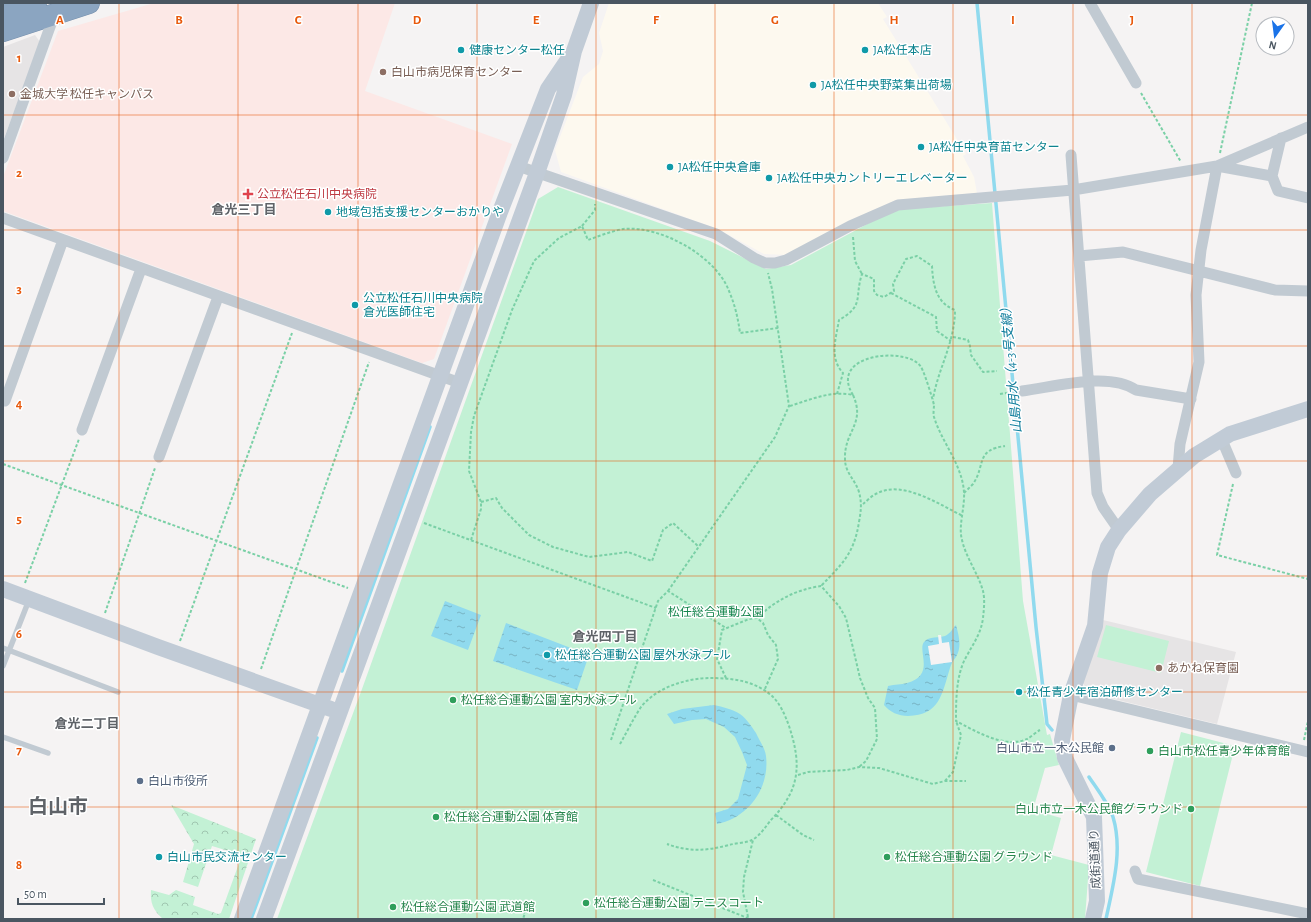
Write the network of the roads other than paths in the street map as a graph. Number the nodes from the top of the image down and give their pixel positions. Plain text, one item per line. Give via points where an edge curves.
1 (36, 3) edge
2 (89, 3) edge
3 (591, 3) edge
4 (1090, 3) edge
5 (55, 13) junction
6 (3, 14) edge
7 (3, 31) edge
8 (574, 51) junction
9 (1136, 83) road end
10 (1308, 127) edge
11 (530, 134) junction
12 (1281, 138) junction
13 (548, 140) junction
14 (1071, 155) dead end
15 (3, 158) edge
16 (518, 166) junction
17 (1217, 166) junction
18 (537, 173) junction
19 (1272, 176) junction
20 (1073, 190) junction
21 (1308, 198) edge
22 (500, 212) junction
23 (3, 218) edge
24 (519, 219) junction
25 (63, 240) junction
26 (1079, 256) junction
27 (141, 269) junction
28 (1199, 270) junction
29 (1308, 291) edge
30 (218, 297) junction
31 (440, 375) junction
32 (1088, 382) junction
33 (460, 383) junction
34 (1022, 391) dead end
35 (1191, 399) junction
36 (5, 400) dead end
37 (1308, 409) edge
38 (82, 430) road end
39 (1222, 440) junction
40 (159, 457) road end
41 (1178, 469) junction
42 (1236, 473) road end
43 (1119, 530) junction
44 (3, 589) edge
45 (24, 598) junction
46 (3, 648) edge
47 (9, 650) junction
48 (3, 666) edge
49 (118, 692) dead end
50 (1071, 695) junction
51 (321, 705) junction
52 (340, 712) junction
53 (3, 737) edge
54 (1304, 751) edge
55 (48, 753) dead end
56 (1135, 870) dead end
57 (1308, 914) edge
58 (242, 919) edge
59 (264, 919) edge
60 (1093, 919) edge

1 - 6 highway
2 - 5 highway
3 - 8 street
4 - 9 street
5 - 7 highway
5 - 15 street
8 - 11 street via 548,89
8 - 13 street via 564,95
10 - 12 street
11 - 13 street
11 - 16 street
12 - 17 street
12 - 19 street
13 - 18 street
14 - 20 street
16 - 18 street
16 - 22 street
17 - 19 street
17 - 20 street
17 - 28 street
18 - 20 street via 716,234 766,263 786,260 850,226 898,205
18 - 24 street
19 - 21 street via 1278,191
20 - 26 street
22 - 24 street
22 - 31 street
23 - 25 street
24 - 33 street
25 - 27 street
25 - 36 street
26 - 28 street via 1123,252
26 - 32 street
27 - 30 street
27 - 38 street
28 - 29 street via 1275,290
28 - 35 street via 1196,295 1199,362
30 - 31 street
30 - 40 street
31 - 33 street
31 - 51 street
32 - 34 street
32 - 35 street via 1102,380 1129,385 1136,390
32 - 43 street via 1097,493
33 - 52 street
35 - 41 street via 1180,444
37 - 39 street, 成街道通り via 1230,434
39 - 41 street, 成街道通り
39 - 42 street
41 - 43 street, 成街道通り via 1150,494
43 - 50 street, 成街道通り via 1108,548 1100,573 1095,626
44 - 45 street
45 - 47 lane
45 - 51 street
46 - 47 lane
47 - 48 lane
47 - 49 lane
50 - 54 street
50 - 60 street, 成街道通り via 1062,740 1065,758 1094,816 1097,901
51 - 52 street
51 - 58 street
52 - 59 street
53 - 55 lane
56 - 57 street via 1138,879

